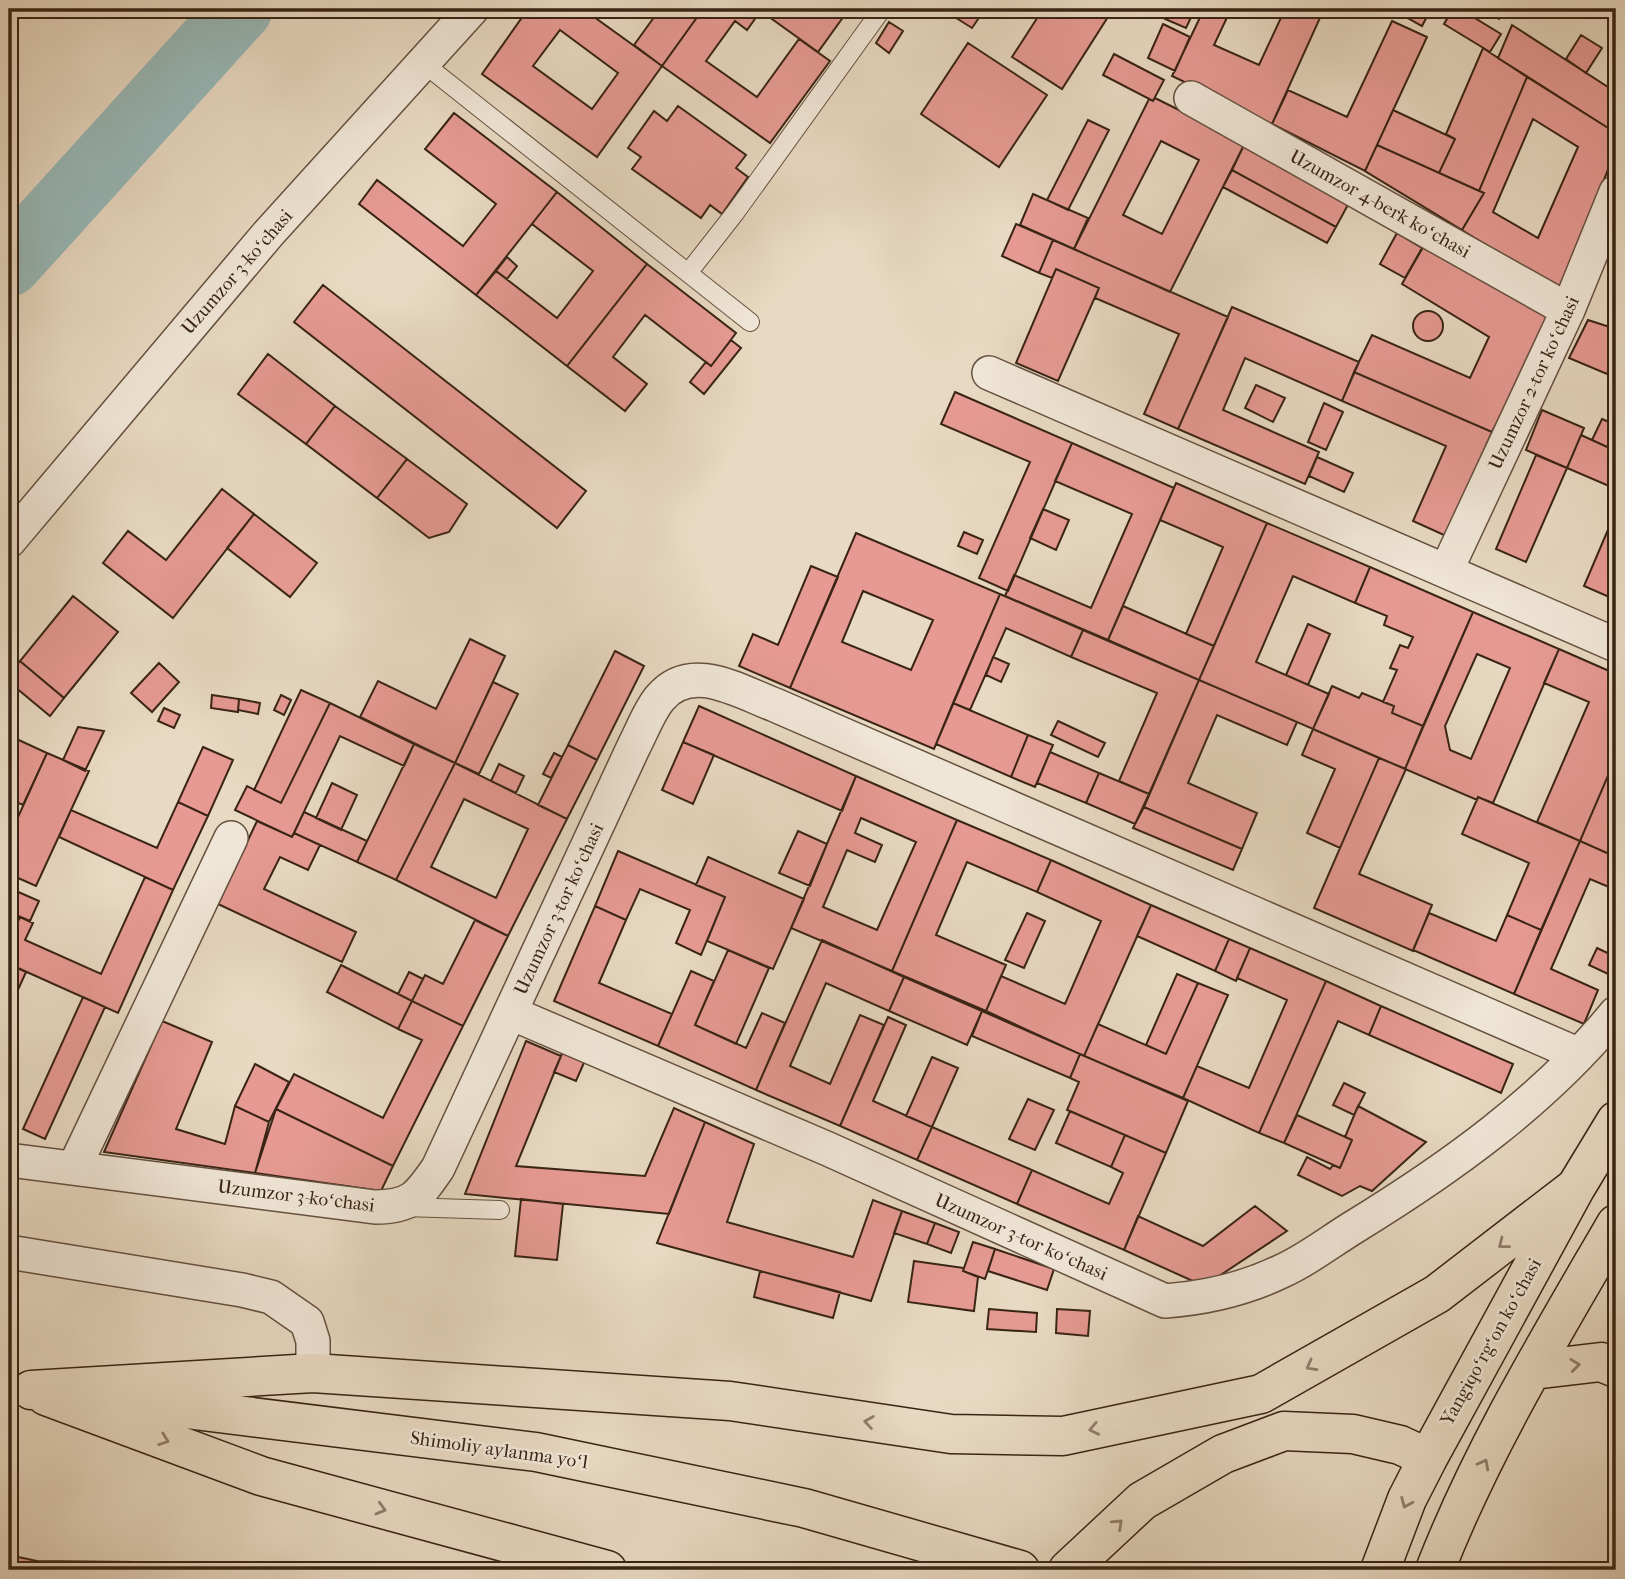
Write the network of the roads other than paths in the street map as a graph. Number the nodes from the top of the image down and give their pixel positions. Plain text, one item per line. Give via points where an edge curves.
1 (472, 9) edge
2 (882, 9) edge
3 (423, 63) junction
4 (1191, 98) dead end
5 (1616, 192) edge
6 (688, 273) junction
7 (1568, 310) junction
8 (750, 323) dead end
9 (989, 373) dead end
10 (9, 541) edge
11 (1446, 571) junction
12 (1616, 645) edge
13 (231, 838) dead end
14 (511, 1013) junction
15 (1616, 1013) edge
16 (1577, 1054) junction
17 (1616, 1121) edge
18 (9, 1160) edge
19 (74, 1168) junction
20 (1576, 1187) junction
21 (401, 1207) junction
22 (500, 1210) dead end
23 (1616, 1224) edge
24 (9, 1252) edge
25 (1616, 1368) edge
26 (1533, 1370) junction
27 (313, 1373) junction
28 (20, 1390) edge
29 (1428, 1458) junction
30 (607, 1570) edge
31 (1020, 1570) edge
32 (1068, 1570) edge
33 (1380, 1570) edge
34 (1435, 1570) edge

1 - 3 street, Uzumzor 3-koʻchasi
2 - 6 lane
3 - 6 lane
3 - 10 street, Uzumzor 3-koʻchasi via 268,234
4 - 7 street, Uzumzor 4-berk koʻchasi
5 - 7 street, Uzumzor 2-tor koʻchasi
6 - 8 lane
7 - 11 street, Uzumzor 2-tor koʻchasi
9 - 11 street
11 - 12 street
13 - 19 street
14 - 16 street, Uzumzor 3-tor koʻchasi via 1165,1301 1208,1297 1282,1271 1476,1147
14 - 16 street, Uzumzor 3-tor koʻchasi via 658,700 673,685 705,679 775,705
14 - 21 street, Uzumzor 3-koʻchasi via 438,1168 421,1194
15 - 16 street, Uzumzor 3-tor koʻchasi
17 - 20 main road, Yangiqoʻrgʻon koʻchasi
18 - 19 street, Uzumzor 3-koʻchasi
19 - 21 street, Uzumzor 3-koʻchasi
20 -> 27 main road via 1437,1294 1261,1394 1063,1436 951,1434 730,1401
20 - 29 main road, Yangiqoʻrgʻon koʻchasi
21 - 22 lane
23 - 26 main road
24 - 27 street via 271,1297 307,1322 313,1341
26 -> 25 main road via 1601,1362
34 -> 26 main road via 1455,1519
27 - 28 main road
28 -> 30 main road via 261,1476
28 - 31 main road, Shimoliy aylanma yoʻl via 536,1452 804,1508
32 -> 29 main road via 1142,1501 1223,1454 1284,1431 1353,1434 1400,1445
29 -> 33 main road, Yangiqoʻrgʻon koʻchasi

